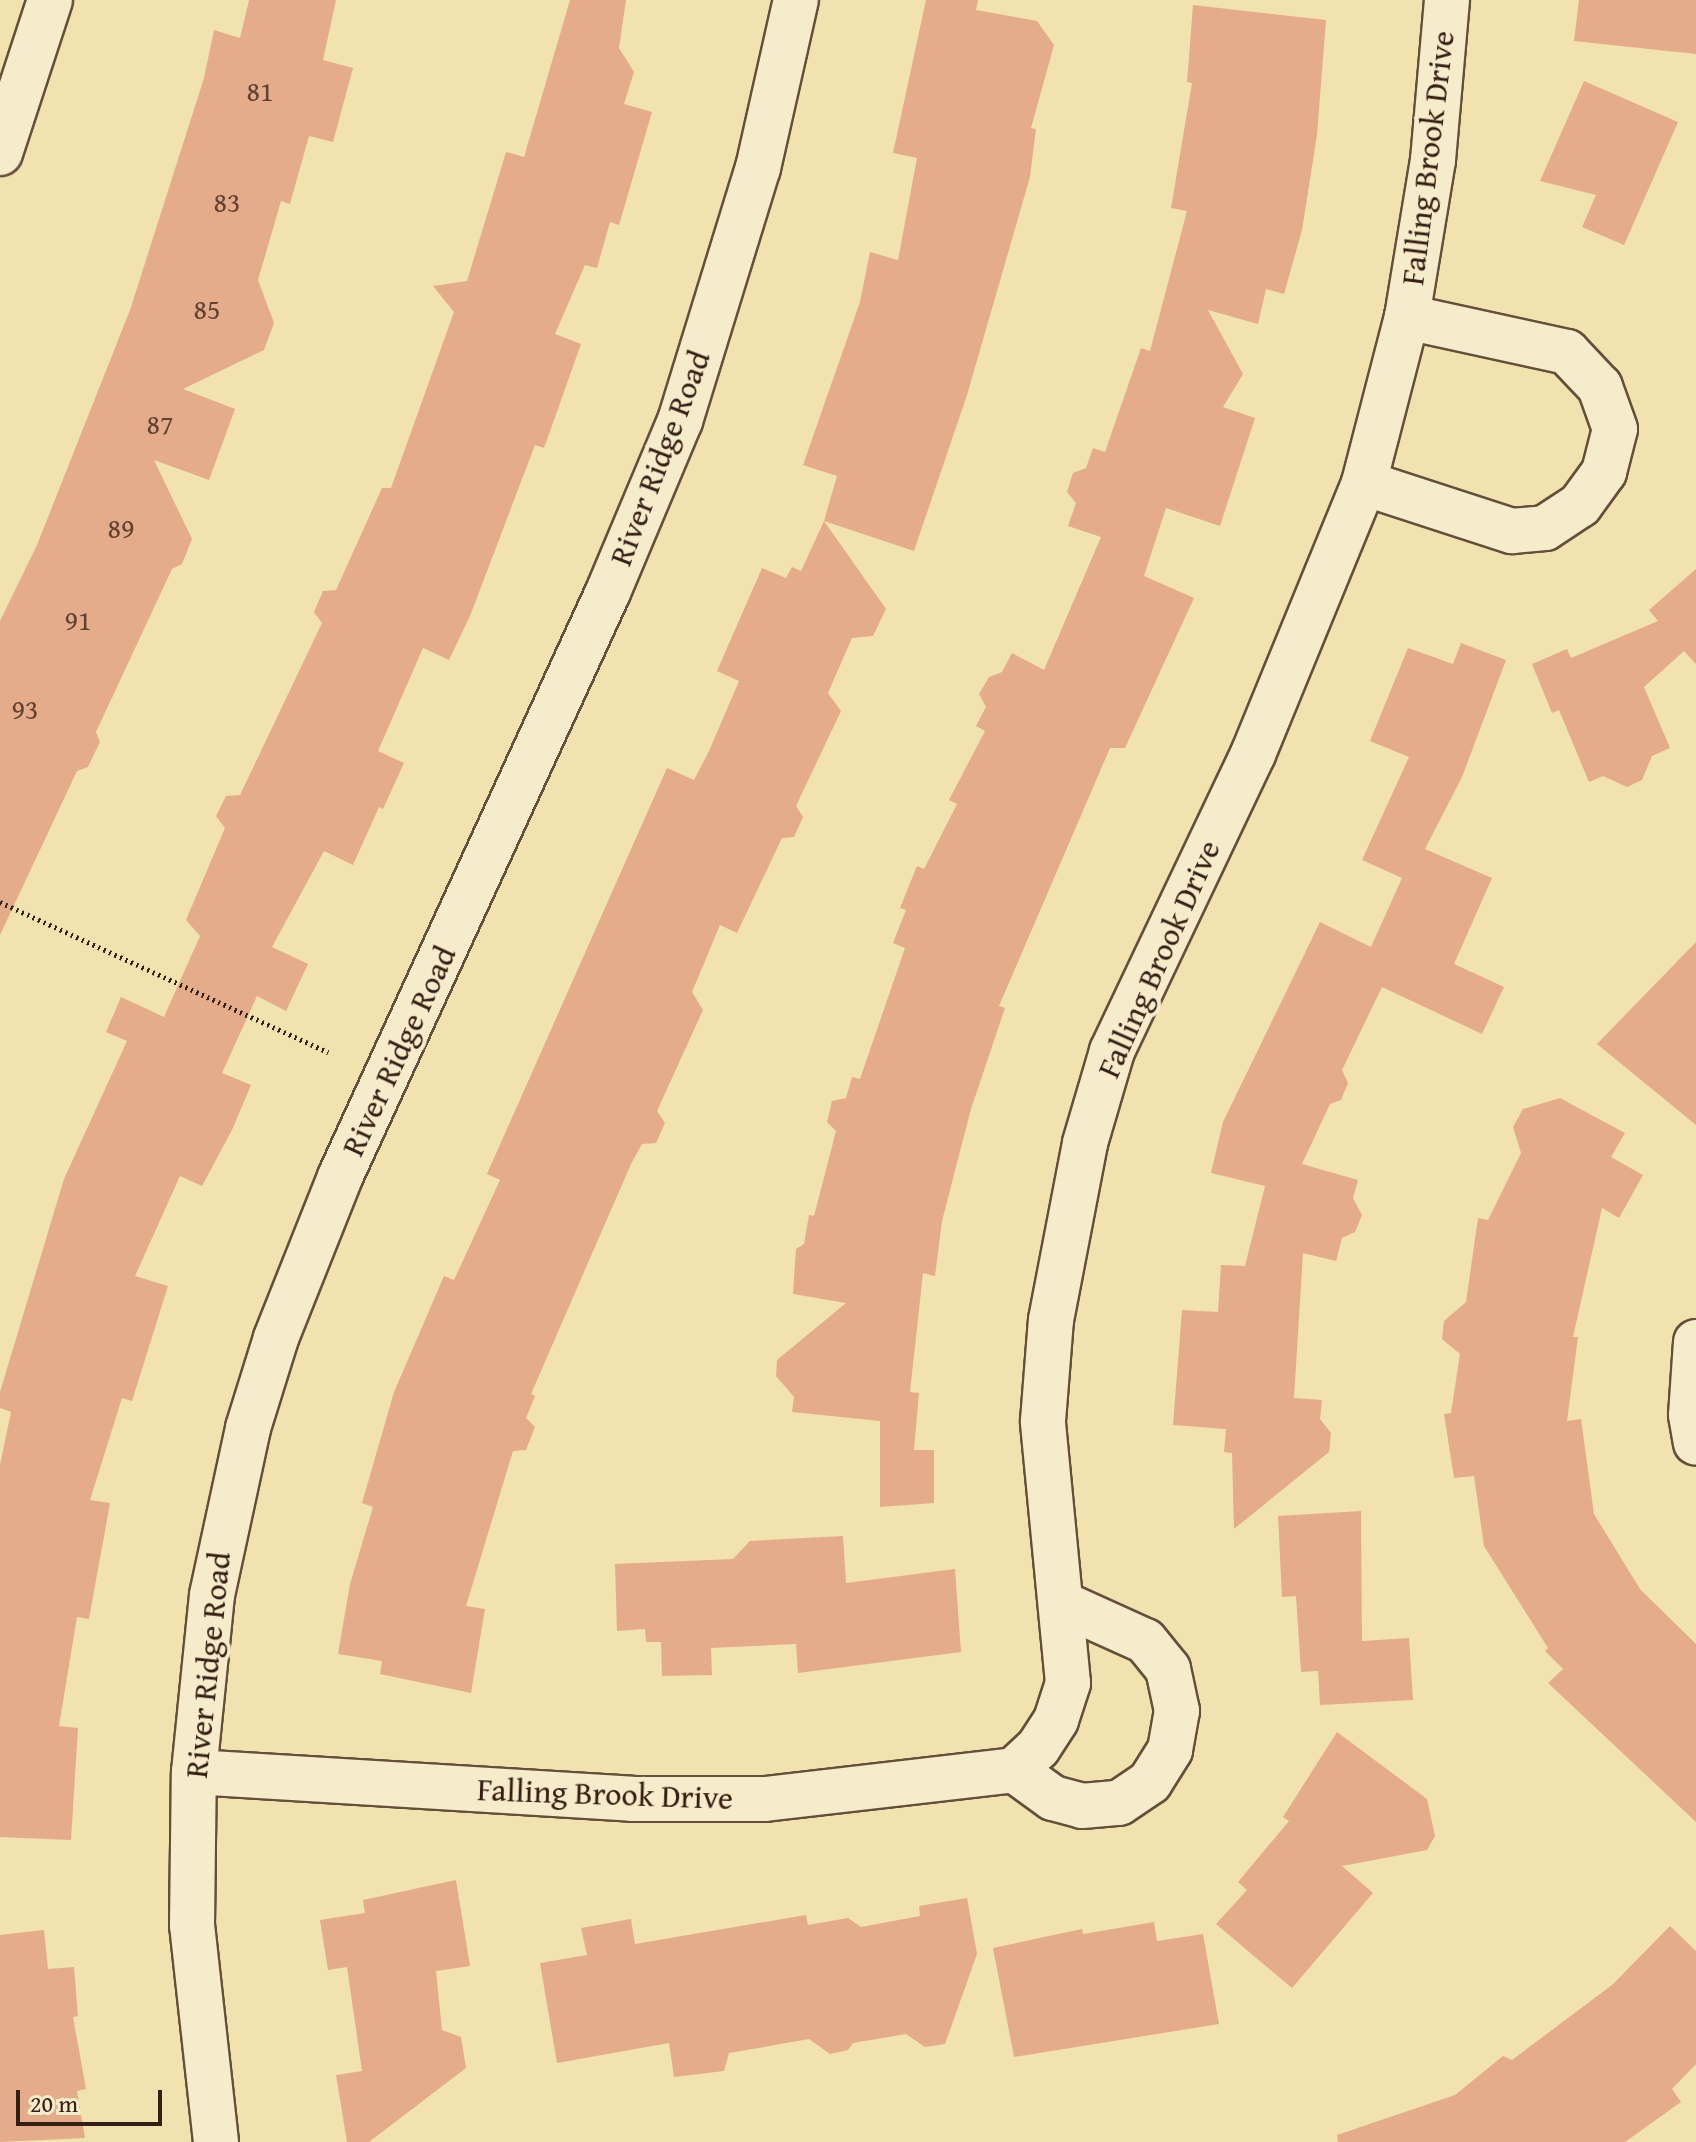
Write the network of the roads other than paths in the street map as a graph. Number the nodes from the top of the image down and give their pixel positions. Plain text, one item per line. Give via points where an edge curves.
1 (50, 0) edge
2 (796, 0) edge
3 (1447, 0) edge
4 (0, 153) edge
5 (1407, 317) junction
6 (1364, 483) junction
7 (1696, 1342) edge
8 (1696, 1443) edge
9 (1061, 1603) junction
10 (1014, 1770) junction
11 (194, 1772) junction
12 (216, 2142) edge

1 - 4 street
2 - 11 street, River Ridge Road via 754,182 680,421 608,592 340,1177 276,1338 226,1518 200,1669
3 - 5 street, Falling Brook Drive via 1433,160
5 - 6 street, Falling Brook Drive
5 - 6 street, Falling Brook Drive via 1567,352 1600,387 1615,429 1604,472 1580,505 1545,528 1512,531
6 - 9 street, Falling Brook Drive via 1253,754 1112,1051 1085,1143 1051,1320 1043,1421 1046,1493
7 - 8 street via 1691,1415
9 - 10 street, Falling Brook Drive via 1068,1683 1056,1720 1038,1748
9 - 10 street via 1145,1641 1168,1669 1177,1711 1170,1750 1150,1782 1119,1803 1082,1806 1053,1798
10 - 11 street, Falling Brook Drive via 876,1789 705,1800
11 - 12 street, River Ridge Road via 192,1925

